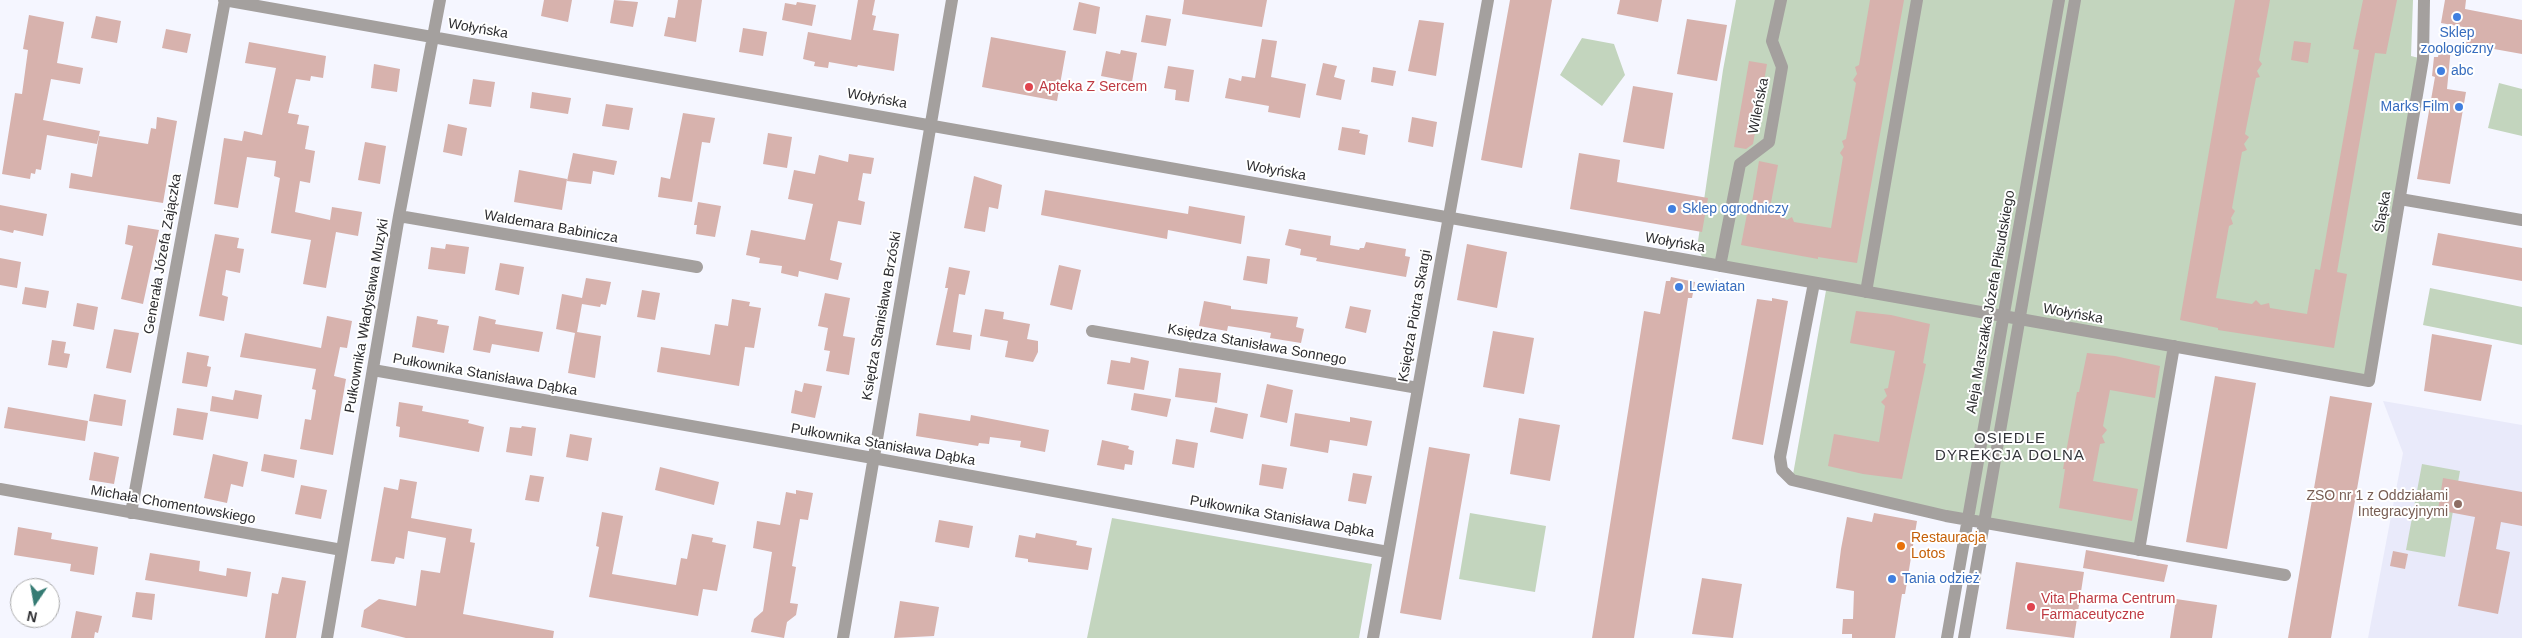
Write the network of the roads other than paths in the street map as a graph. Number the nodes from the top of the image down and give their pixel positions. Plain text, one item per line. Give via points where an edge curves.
1 (225, 0) edge
2 (440, 0) edge
3 (952, 0) edge
4 (1488, 0) edge
5 (1781, 0) edge
6 (1917, 0) edge
7 (2059, 0) edge
8 (2075, 0) edge
9 (2424, 0) edge
10 (434, 37) junction
11 (930, 124) junction
12 (2400, 199) junction
13 (399, 216) junction
14 (1448, 216) junction
15 (2522, 220) edge
16 (1720, 266) junction
17 (697, 267) dead end
18 (1814, 283) junction
19 (1866, 292) junction
20 (2004, 316) junction
21 (2020, 319) junction
22 (1092, 331) dead end
23 (2174, 346) junction
24 (373, 370) junction
25 (2323, 372) joint
26 (1418, 388) junction
27 (873, 458) junction
28 (0, 489) edge
29 (131, 513) junction
30 (1968, 520) junction
31 (1985, 523) junction
32 (342, 550) junction
33 (2139, 550) junction
34 (1388, 552) junction
35 (2285, 575) dead end
36 (327, 638) edge
37 (843, 638) edge
38 (1373, 638) edge
39 (1948, 638) edge
40 (1964, 638) edge

1 - 10 street, Wołyńska
1 - 29 street, Generała Józefa Zajączka
2 - 10 street, Pułkownika Władysława Muzyki
3 - 11 street, Księdza Stanisława Brzóski
4 - 14 street, Księdza Piotra Skargi
5 - 16 street, Wileńska via 1772,41 1782,67 1769,142 1740,164
6 - 19 street
7 - 20 street, Aleja Marszałka Józefa Piłsudskiego
8 - 21 street
9 - 12 street, Śląska via 2423,59
10 - 11 street, Wołyńska
10 - 13 street, Pułkownika Władysława Muzyki
11 - 14 street, Wołyńska
11 - 27 street, Księdza Stanisława Brzóski
12 - 15 street
12 - 25 street, Śląska via 2369,381
13 - 17 street, Waldemara Babinicza
13 - 24 street, Pułkownika Władysława Muzyki
14 - 16 street, Wołyńska
14 - 26 street, Księdza Piotra Skargi
16 - 18 street, Wołyńska
18 - 19 street, Wołyńska
18 - 30 street via 1780,457 1782,470 1792,480
19 - 20 street, Wołyńska
20 - 21 street, Wołyńska
20 - 30 street, Aleja Marszałka Józefa Piłsudskiego
21 - 23 street, Wołyńska
21 - 31 street
22 - 26 street, Księdza Stanisława Sonnego
23 - 25 street, Wołyńska
23 - 33 street
24 - 27 street, Pułkownika Stanisława Dąbka
24 - 32 street, Pułkownika Władysława Muzyki
26 - 34 street, Księdza Piotra Skargi
27 - 34 street, Pułkownika Stanisława Dąbka
27 - 37 street, Księdza Stanisława Brzóski
28 - 29 street, Michała Chomentowskiego
29 - 32 street, Michała Chomentowskiego
30 - 31 street
30 - 39 street, Aleja Marszałka Józefa Piłsudskiego
31 - 33 street
31 - 40 street
32 - 36 street, Pułkownika Władysława Muzyki
33 - 35 street
34 - 38 street, Księdza Piotra Skargi

